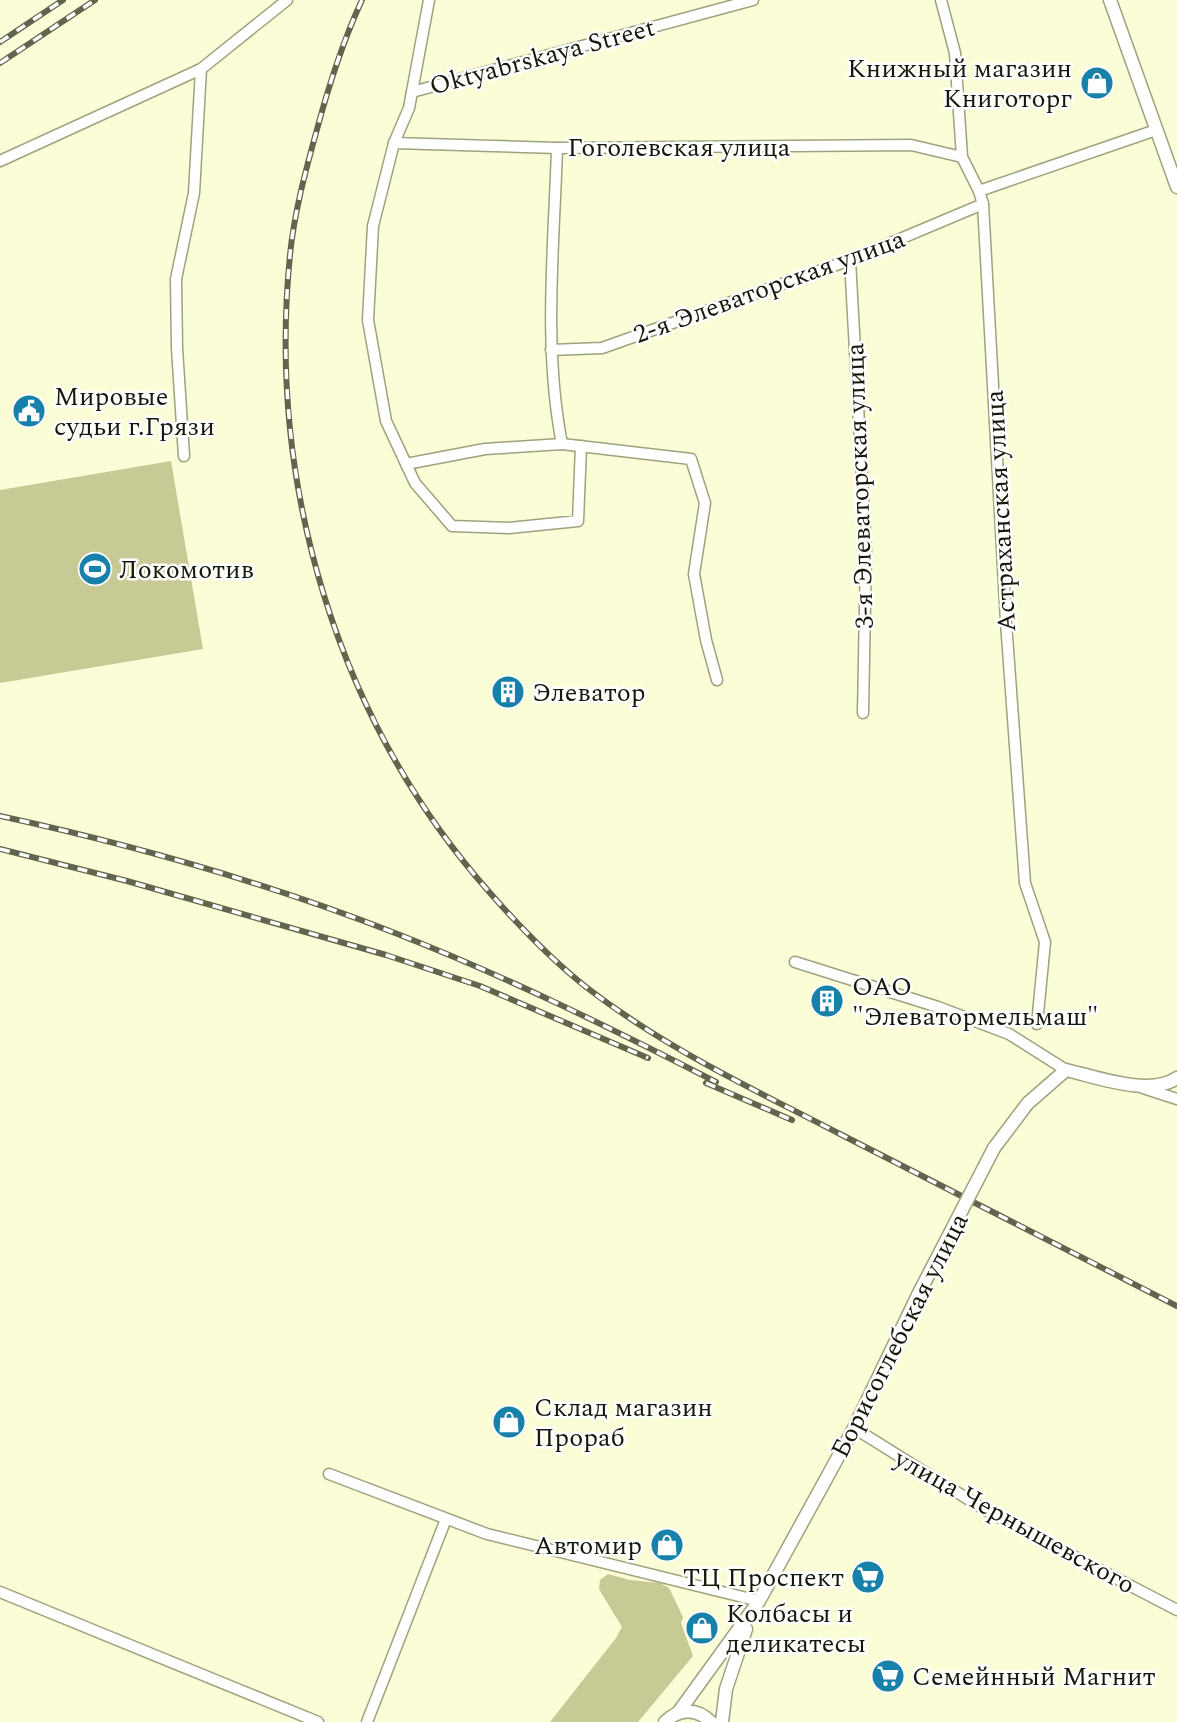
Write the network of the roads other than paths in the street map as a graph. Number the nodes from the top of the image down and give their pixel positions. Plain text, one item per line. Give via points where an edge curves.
1 (287, 0) edge
2 (429, 0) edge
3 (753, 0) edge
4 (941, 0) edge
5 (1110, 0) edge
6 (201, 69) junction
7 (412, 92) junction
8 (1156, 130) junction
9 (394, 143) junction
10 (557, 148) junction
11 (962, 157) junction
12 (0, 161) edge
13 (1177, 187) edge
14 (979, 191) junction
15 (983, 204) junction
16 (850, 260) junction
17 (551, 349) junction
18 (562, 444) junction
19 (581, 446) junction
20 (184, 456) dead end
21 (407, 464) junction
22 (717, 680) dead end
23 (863, 713) dead end
24 (794, 962) dead end
25 (1037, 1024) dead end
26 (1066, 1070) junction
27 (1177, 1078) edge
28 (1142, 1087) junction
29 (1177, 1099) edge
30 (854, 1428) junction
31 (329, 1474) dead end
32 (446, 1519) junction
33 (0, 1592) edge
34 (759, 1601) junction
35 (1177, 1610) edge
36 (750, 1615) junction
37 (678, 1713) junction
38 (318, 1722) edge
39 (367, 1722) edge
40 (665, 1722) edge
41 (710, 1722) edge
42 (722, 1722) edge

1 - 6 street
2 - 7 street
3 - 7 street, Oktyabrskaya Street
4 - 11 street, Астраханская улица via 955,53
5 - 8 street
6 - 12 street
6 - 20 street via 194,193 176,279
7 - 9 street
8 - 13 street
8 - 14 street
9 - 10 street, Гоголевская улица
9 - 21 street via 373,226 368,320 386,421
10 - 11 street, Гоголевская улица via 911,145
10 - 17 street
11 - 14 street, Астраханская улица
14 - 15 street, Астраханская улица
15 - 16 street, 2-я Элеваторская улица
15 - 25 street, Астраханская улица via 1025,883 1045,942
16 - 17 street, 2-я Элеваторская улица via 602,348
16 - 23 street, 3-я Элеваторская улица via 866,551
17 - 18 street
18 - 19 street
18 - 21 street via 485,449
19 - 21 street via 578,521 523,527 452,526 415,483
19 - 22 street via 691,459 705,503 694,574
24 - 26 street via 1010,1034
26 - 28 street
26 - 30 street, Борисоглебская улица, bridge via 1028,1102 994,1148
27 - 28 street
28 - 29 street
30 - 34 street, Борисоглебская улица
30 - 35 street, улица Чернышевского via 987,1511
31 - 32 street
32 - 34 street via 495,1536
32 - 39 street
33 - 38 street
34 - 36 street, Борисоглебская улица
36 - 37 street
36 - 42 street via 726,1689
37 - 40 street
37 - 41 street via 691,1711

